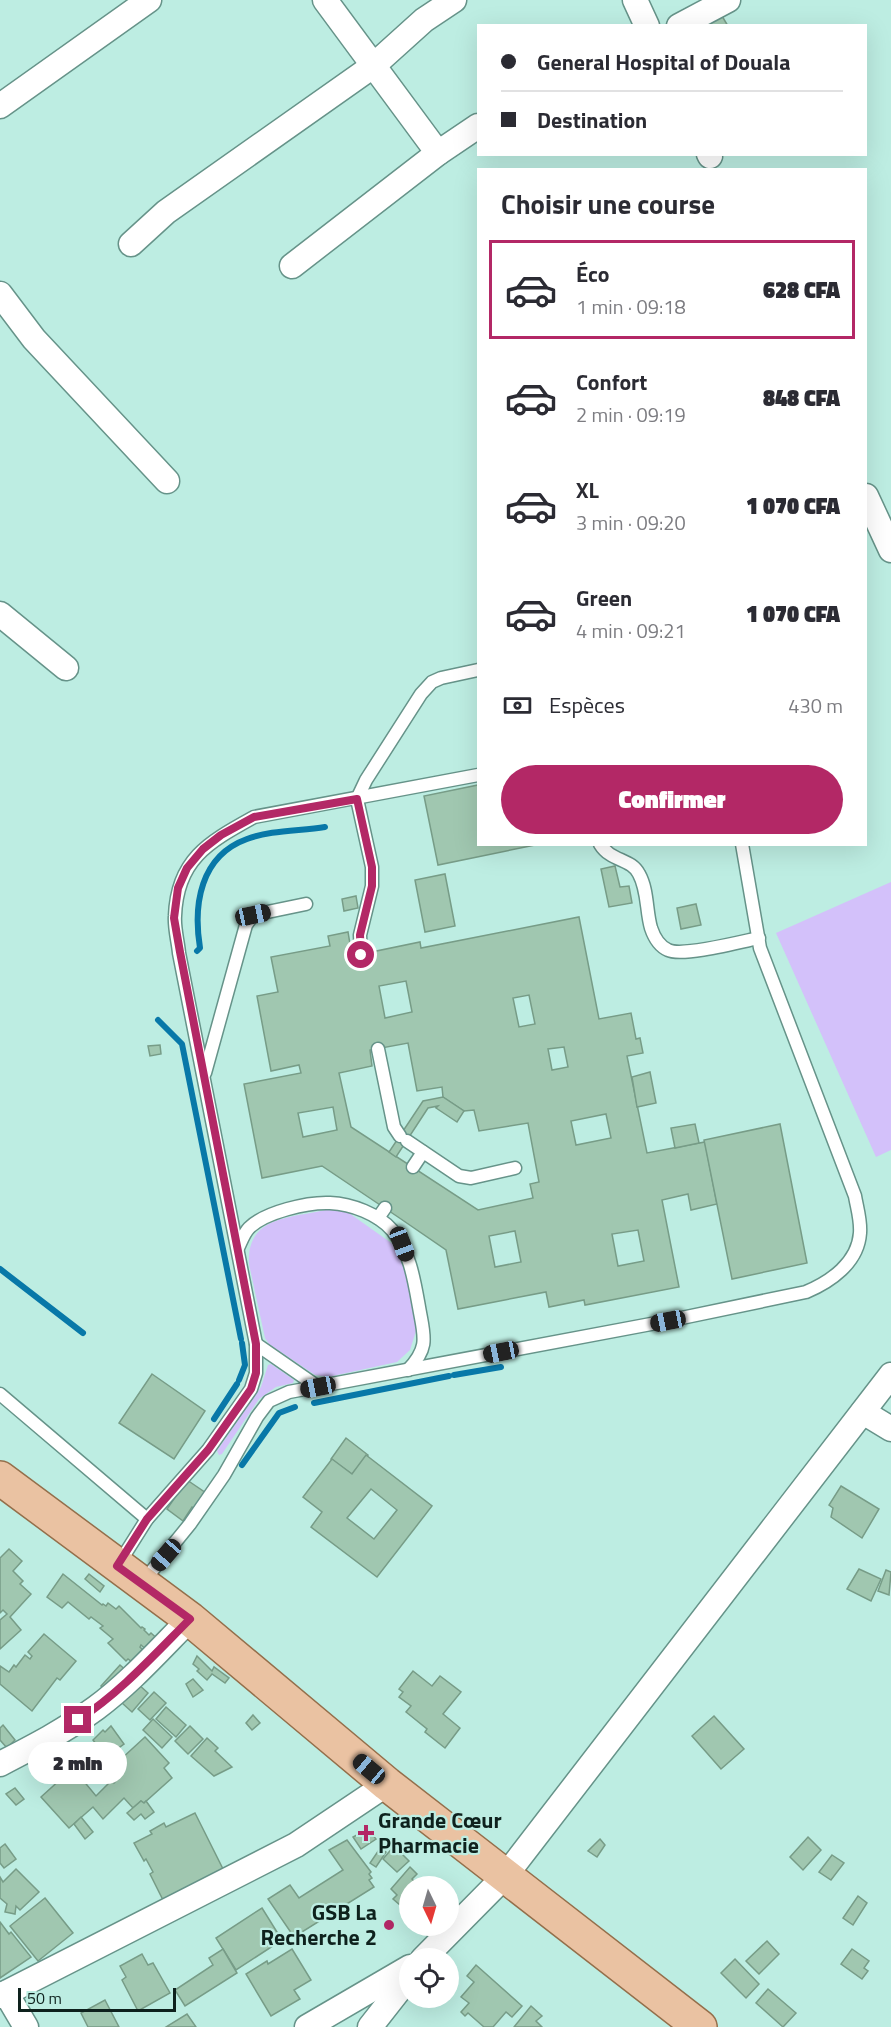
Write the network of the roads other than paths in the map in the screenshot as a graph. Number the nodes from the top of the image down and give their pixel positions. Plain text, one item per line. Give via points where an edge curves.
1 (148, 0) edge
2 (325, 0) edge
3 (454, 0) edge
4 (728, 0) edge
5 (683, 24) edge
6 (373, 66) junction
7 (0, 106) edge
8 (477, 127) edge
9 (438, 153) junction
10 (130, 244) dead end
11 (292, 266) dead end
12 (0, 294) edge
13 (167, 480) dead end
14 (867, 498) edge
15 (891, 550) edge
16 (0, 614) edge
17 (66, 668) dead end
18 (477, 670) edge
19 (477, 775) edge
20 (357, 799) junction
21 (601, 846) edge
22 (742, 846) edge
23 (306, 904) dead end
24 (759, 938) junction
25 (361, 955) dead end
26 (378, 1049) dead end
27 (204, 1077) junction
28 (423, 1152) junction
29 (413, 1167) dead end
30 (515, 1168) dead end
31 (238, 1248) junction
32 (256, 1344) junction
33 (408, 1370) junction
34 (891, 1375) edge
35 (318, 1387) junction
36 (0, 1394) edge
37 (863, 1412) junction
38 (891, 1429) edge
39 (0, 1478) edge
40 (147, 1519) junction
41 (129, 1574) junction
42 (190, 1619) junction
43 (0, 1764) edge
44 (387, 1784) junction
45 (506, 1875) junction
46 (434, 1948) edge
47 (399, 1973) edge
48 (399, 1990) edge
49 (3, 1994) edge
50 (26, 2027) edge
51 (307, 2027) edge
52 (370, 2027) edge
53 (700, 2027) edge

1 - 7 street
2 - 6 street
3 - 6 street via 424,20
4 - 5 street
6 - 9 street
6 - 10 street via 166,212
8 - 9 street
9 - 11 street
12 - 13 street via 34,339
14 - 15 street
16 - 17 street
18 - 20 lane via 432,682
19 - 20 lane
20 - 25 lane via 372,867 372,886 360,935
20 - 27 lane via 254,817 221,835 187,868 178,888 174,918
21 - 24 lane via 606,854 635,867 641,877 651,930 659,944 669,951
22 - 24 lane
23 - 27 lane via 253,915 246,925
24 - 33 lane via 855,1196 860,1235 847,1263 835,1277 806,1292
26 - 28 lane via 394,1127
27 - 31 lane
28 - 29 lane
28 - 30 lane via 459,1176 471,1178
31 - 32 lane
31 - 33 lane via 247,1230 260,1220 291,1209 330,1203 381,1213 402,1244 413,1270 424,1340 419,1358
32 - 35 lane
32 - 40 lane via 256,1373 251,1389 208,1450
33 - 35 lane
34 - 37 street
35 - 41 lane via 289,1392 269,1401 190,1524
36 - 40 lane
37 - 38 street
37 - 45 street
39 - 41 main road
40 - 41 lane
41 - 42 main road
42 - 43 street via 96,1708
42 - 44 main road
44 - 45 main road
44 - 49 street via 296,1845
45 - 46 street
45 - 53 main road
47 - 51 street
48 - 52 street
49 - 50 street

